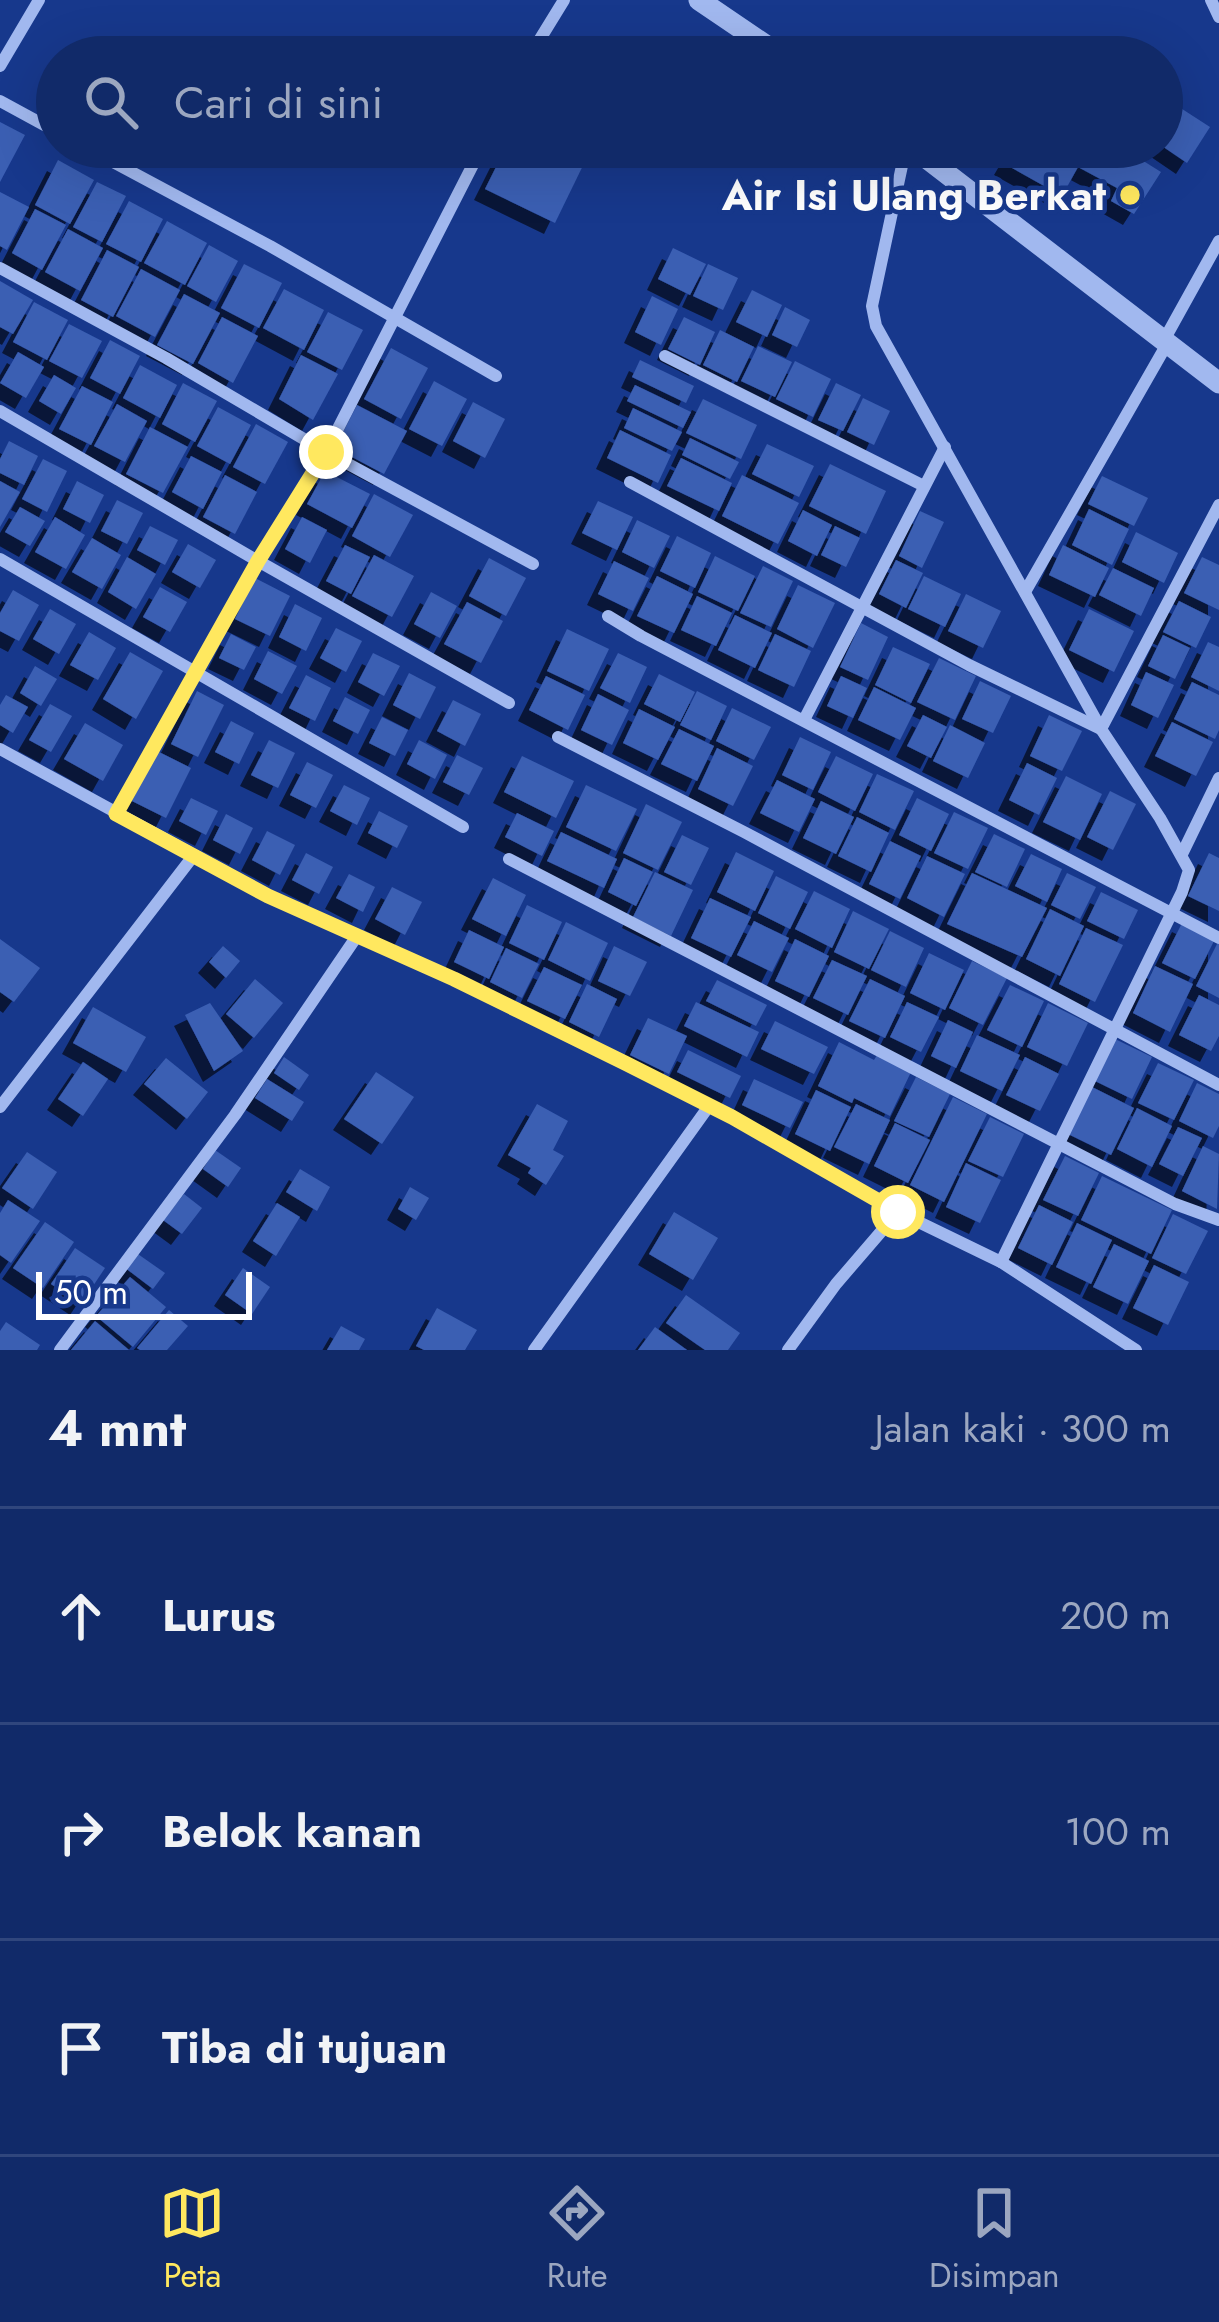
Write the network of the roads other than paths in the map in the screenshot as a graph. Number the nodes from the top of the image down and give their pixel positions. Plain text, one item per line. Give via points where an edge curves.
1 (39, 0) edge
2 (564, 0) edge
3 (699, 0) edge
4 (1211, 0) edge
5 (722, 7) edge
6 (1219, 17) edge
7 (542, 36) edge
8 (757, 36) edge
9 (0, 66) edge
10 (0, 101) edge
11 (36, 121) edge
12 (124, 168) edge
13 (472, 168) edge
14 (904, 168) edge
15 (936, 168) edge
16 (1219, 241) edge
17 (0, 268) edge
18 (396, 319) junction
19 (1165, 343) junction
20 (664, 356) dead end
21 (496, 376) dead end
22 (1219, 383) edge
23 (0, 411) edge
24 (945, 447) junction
25 (326, 452) junction
26 (630, 482) dead end
27 (924, 486) junction
28 (1219, 505) edge
29 (0, 559) edge
30 (258, 561) junction
31 (533, 564) dead end
32 (1025, 592) junction
33 (862, 607) junction
34 (608, 616) dead end
35 (197, 672) junction
36 (509, 704) dead end
37 (803, 720) junction
38 (1101, 729) junction
39 (558, 737) dead end
40 (0, 749) edge
41 (1218, 783) edge
42 (116, 814) junction
43 (463, 826) dead end
44 (1181, 854) junction
45 (194, 855) junction
46 (509, 859) dead end
47 (1172, 914) junction
48 (357, 936) junction
49 (1219, 938) edge
50 (1114, 1031) junction
51 (1219, 1085) edge
52 (710, 1106) junction
53 (0, 1107) edge
54 (1058, 1144) junction
55 (898, 1212) junction
56 (1219, 1220) edge
57 (1001, 1262) junction
58 (60, 1350) edge
59 (534, 1350) edge
60 (788, 1350) edge
61 (1136, 1350) edge

1 - 9 street
2 - 7 street
3 - 5 street
4 - 6 street
5 - 8 street
10 - 11 street
12 - 18 street
13 - 18 street
14 - 24 street via 873,316
15 - 19 street
16 - 19 street
17 - 25 street
18 - 21 street
18 - 25 street
19 - 22 street
19 - 32 street
20 - 27 street
23 - 30 street
24 - 27 street
24 - 32 street
25 - 30 street
25 - 31 street
26 - 33 street
27 - 33 street
28 - 38 street
29 - 35 street
30 - 35 street
30 - 36 street
32 - 38 street
33 - 37 street
33 - 38 street
34 - 37 street
35 - 42 street
35 - 43 street
37 - 47 street
38 - 44 street
39 - 50 street
40 - 42 street
41 - 44 street
42 - 45 street
44 - 47 street via 1189,870
45 - 48 street
45 - 53 street
46 - 54 street
47 - 49 street
47 - 50 street
48 - 52 street
48 - 58 street
50 - 51 street
50 - 54 street
52 - 55 street
52 - 59 street
54 - 56 street
54 - 57 street
55 - 57 street
55 - 60 street
57 - 61 street

